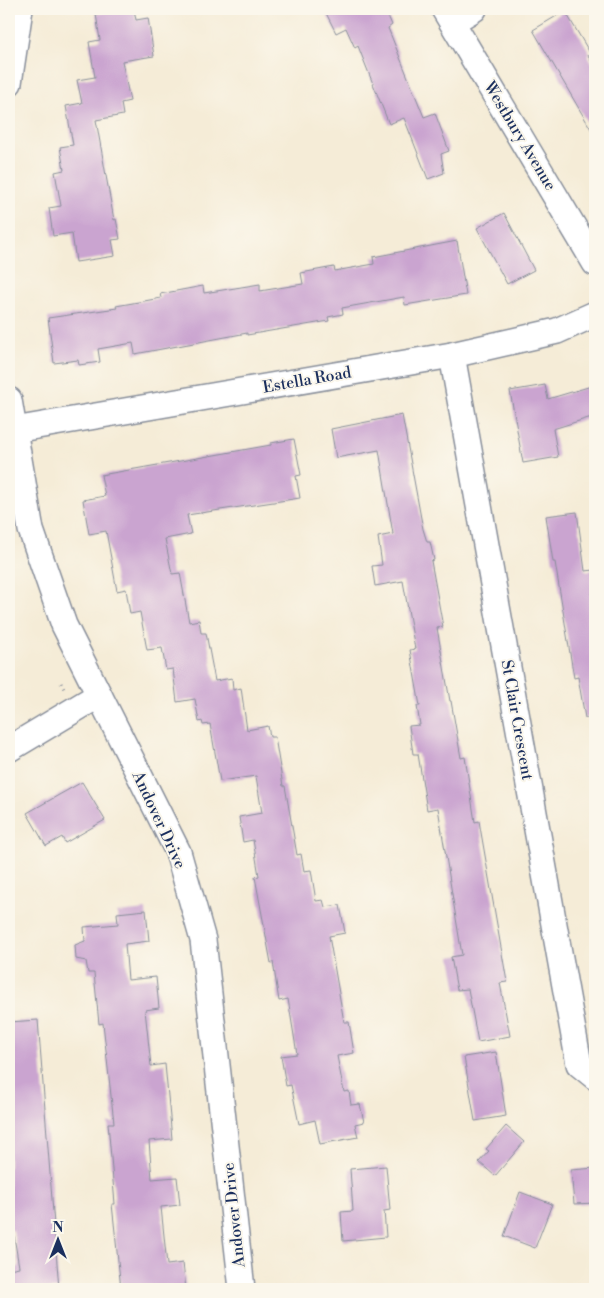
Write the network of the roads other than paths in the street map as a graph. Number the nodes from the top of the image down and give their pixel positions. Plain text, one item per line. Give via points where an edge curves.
1 (20, 9) edge
2 (474, 9) edge
3 (448, 15) edge
4 (9, 84) edge
5 (595, 263) edge
6 (595, 314) edge
7 (452, 355) junction
8 (9, 400) edge
9 (14, 430) junction
10 (99, 695) junction
11 (9, 749) edge
12 (595, 1077) edge
13 (242, 1289) edge

1 - 4 street
2 - 3 street
3 - 5 street, Westbury Avenue
6 - 7 street, Estella Road via 557,331
7 - 9 street, Estella Road
7 - 12 street, St Clair Crescent via 579,1064
8 - 9 street, Andover Drive
9 - 10 street, Andover Drive via 32,530 64,625
10 - 11 street
10 - 13 street, Andover Drive via 178,852 203,940

